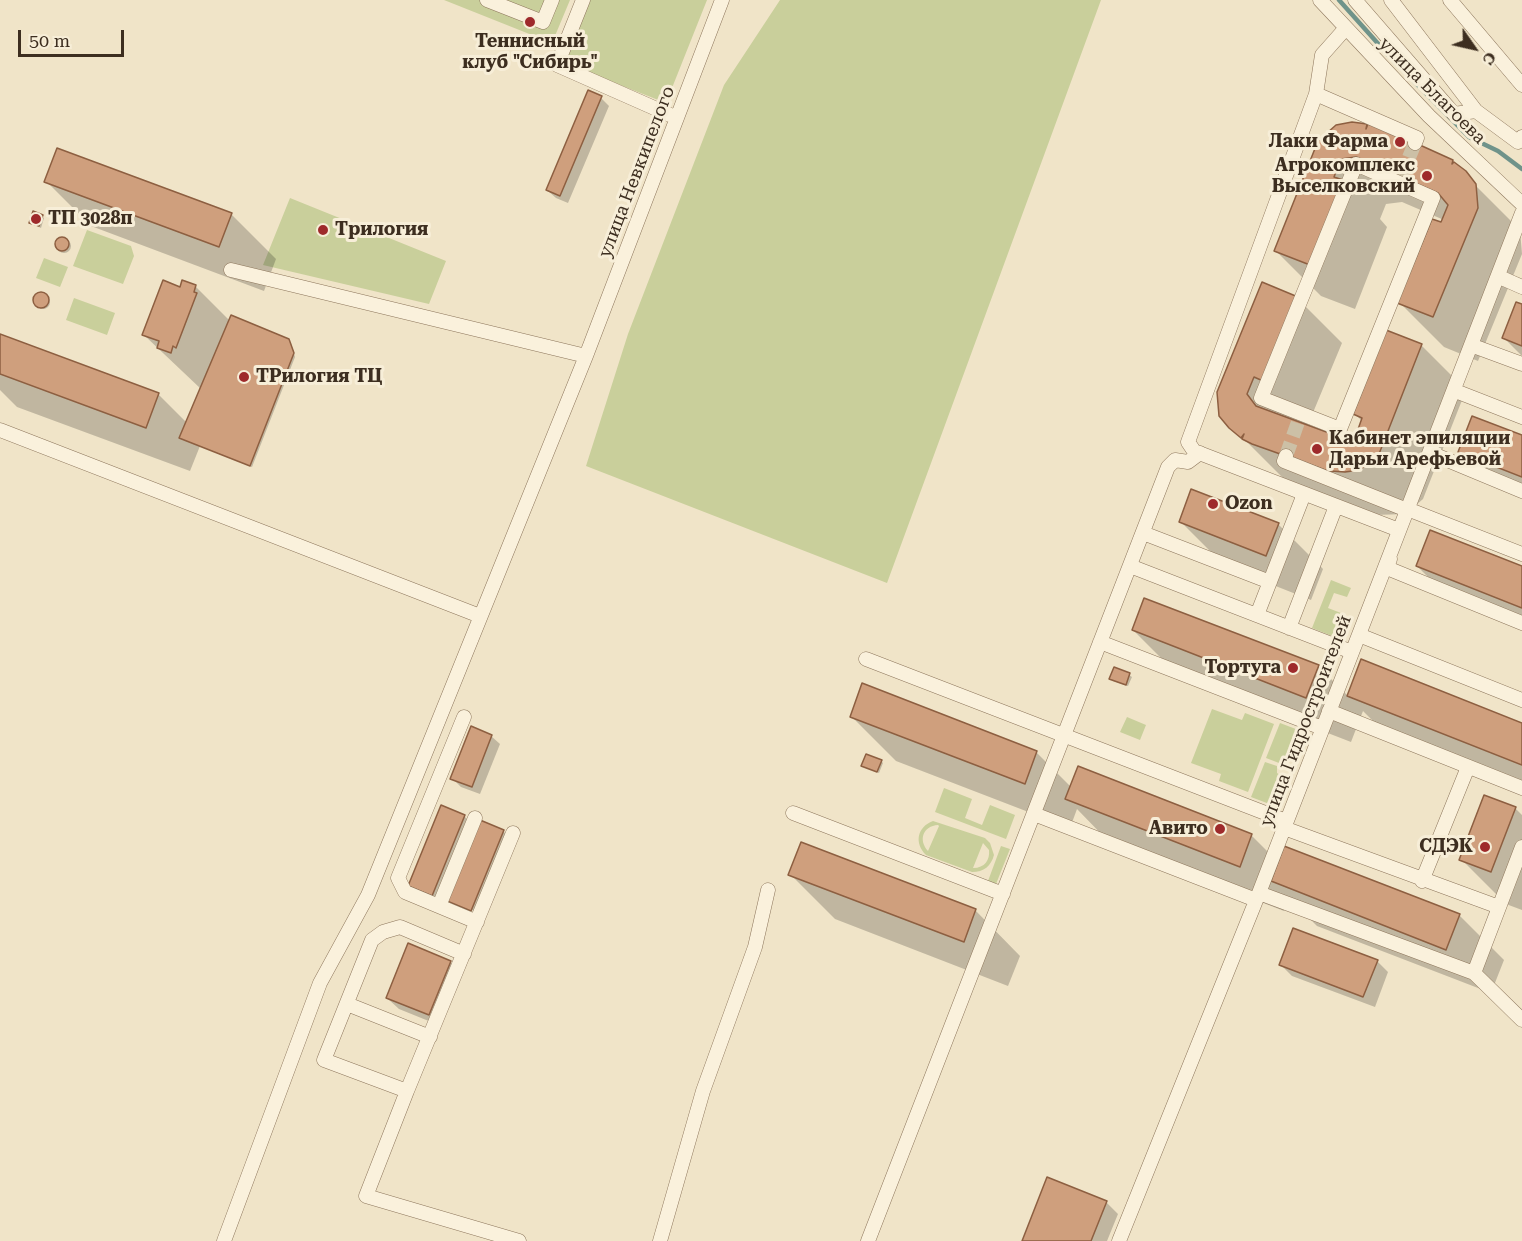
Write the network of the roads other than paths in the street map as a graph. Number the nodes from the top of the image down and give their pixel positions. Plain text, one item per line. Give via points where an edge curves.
1 (487, 0) edge
2 (552, 0) edge
3 (583, 0) edge
4 (722, 0) edge
5 (1320, 0) edge
6 (1355, 0) edge
7 (1391, 0) edge
8 (1450, 0) edge
9 (1345, 28) junction
10 (1522, 85) edge
11 (1316, 94) junction
12 (1476, 111) junction
13 (677, 118) junction
14 (1521, 141) edge
15 (1414, 143) dead end
16 (1522, 204) edge
17 (1522, 213) edge
18 (1522, 234) edge
19 (231, 270) dead end
20 (1504, 279) junction
21 (1522, 287) edge
22 (1476, 347) junction
23 (586, 356) junction
24 (1522, 364) edge
25 (1458, 392) junction
26 (1522, 417) edge
27 (1299, 418) joint
28 (0, 429) edge
29 (1200, 453) junction
30 (1433, 454) junction
31 (1286, 456) dead end
32 (1522, 491) edge
33 (1304, 494) junction
34 (1336, 506) junction
35 (1409, 510) junction
36 (1399, 531) junction
37 (1143, 533) junction
38 (1522, 554) edge
39 (1130, 566) junction
40 (1270, 582) junction
41 (1257, 615) junction
42 (480, 616) junction
43 (1522, 623) edge
44 (1289, 628) junction
45 (1359, 635) junction
46 (1100, 642) junction
47 (1352, 652) junction
48 (866, 659) dead end
49 (1522, 700) edge
50 (1329, 711) junction
51 (464, 717) dead end
52 (1322, 728) junction
53 (1064, 735) junction
54 (1468, 767) junction
55 (1522, 788) edge
56 (793, 813) dead end
57 (1034, 814) junction
58 (475, 819) dead end
59 (1285, 825) junction
60 (513, 833) dead end
61 (1522, 847) edge
62 (1422, 881) junction
63 (768, 890) dead end
64 (1003, 894) junction
65 (1257, 896) junction
66 (439, 906) junction
67 (1499, 907) junction
68 (477, 922) junction
69 (464, 954) junction
70 (1474, 973) junction
71 (347, 1004) junction
72 (1522, 1020) edge
73 (429, 1036) junction
74 (407, 1091) junction
75 (224, 1241) edge
76 (519, 1241) edge
77 (660, 1241) edge
78 (868, 1241) edge
79 (1119, 1241) edge

1 - 2 street via 543,22
3 - 13 street via 557,65
4 - 13 street, улица Невкипелого
5 - 9 street, улица Благоева
6 - 12 street via 1454,114
7 - 12 street
8 - 10 street
9 - 11 street via 1322,55
9 - 16 street, улица Благоева via 1429,116
11 - 15 street via 1417,138
11 - 29 street via 1189,438 1189,448
12 - 14 street
13 - 23 street, улица Невкипелого
17 - 35 street, улица Гидростроителей
18 - 20 street
19 - 23 street
20 - 21 street
20 - 22 street
22 - 24 street
22 - 25 street
23 - 42 street, улица Невкипелого
25 - 26 street
25 - 30 street
27 - 27 street via 1261,398 1356,164 1400,180 1433,198 1340,429
28 - 42 street
29 - 33 street
29 - 37 street via 1188,462 1171,463
30 - 32 street
30 - 35 street
31 - 35 street via 1284,461
33 - 34 street
33 - 40 street
34 - 36 street
34 - 44 street
35 - 36 street, улица Гидростроителей
35 - 38 street
35 - 43 street via 1386,568
36 - 45 street, улица Гидростроителей
37 - 39 street
37 - 40 street
39 - 41 street
39 - 46 street
40 - 41 street
41 - 44 street
42 - 75 street, улица Невкипелого via 368,895 320,983
44 - 47 street
45 - 47 street, улица Гидростроителей
45 - 49 street
46 - 52 street
46 - 53 street
47 - 50 street, улица Гидростроителей
48 - 53 street
50 - 52 street, улица Гидростроителей
50 - 54 street
51 - 66 street via 398,878 405,892
52 - 59 street, улица Гидростроителей
53 - 57 street
53 - 59 street
54 - 55 street
54 - 62 street
56 - 64 street
57 - 64 street
57 - 65 street
58 - 66 street
59 - 62 street
59 - 65 street, улица Гидростроителей
60 - 68 street
61 - 67 street
62 - 67 street
63 - 77 street via 754,947 703,1091
64 - 78 street
65 - 70 street
65 - 79 street, улица Гидростроителей
66 - 68 street
67 - 70 street
68 - 69 street
69 - 71 street via 400,927 383,932 372,940
69 - 73 street
70 - 72 street
71 - 73 street
71 - 74 street via 324,1060
73 - 74 street
74 - 76 street via 366,1196

